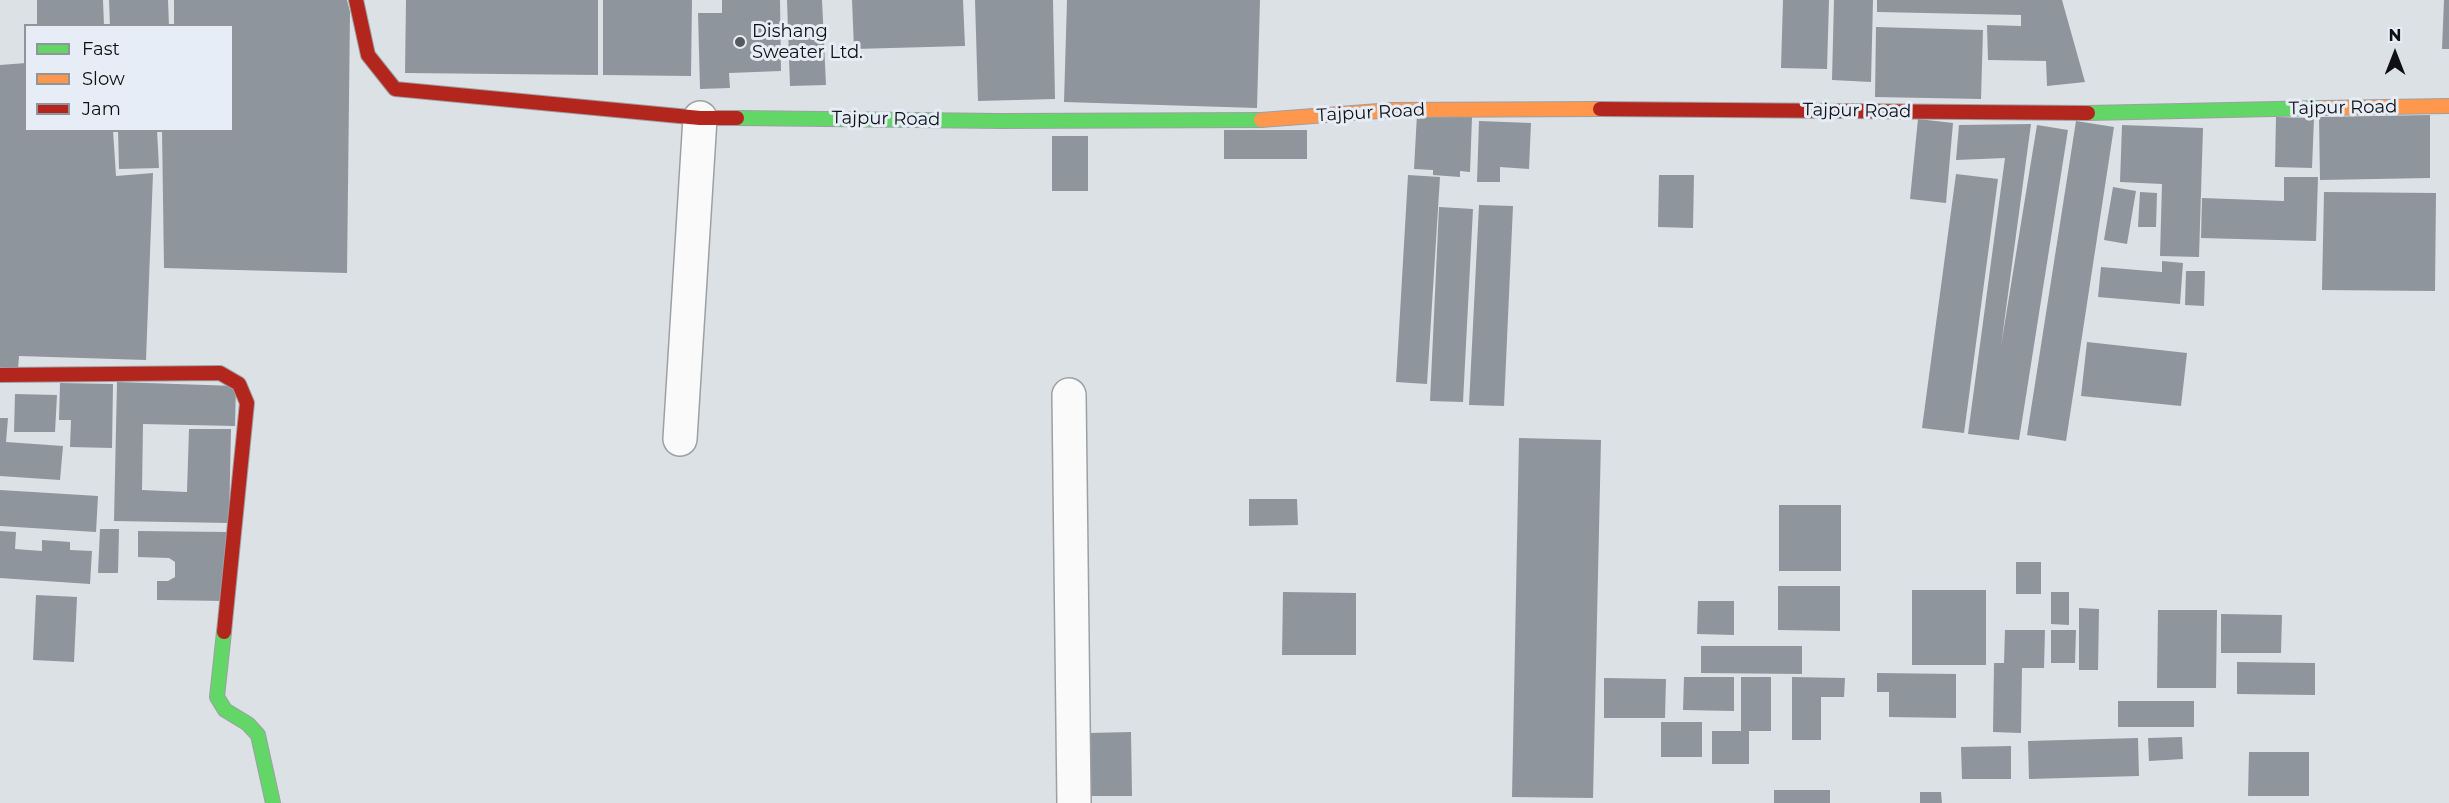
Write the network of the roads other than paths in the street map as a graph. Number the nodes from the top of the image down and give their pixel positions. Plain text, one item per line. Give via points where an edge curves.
1 (356, 0) edge
2 (2449, 106) edge
3 (700, 118) junction
4 (0, 375) edge
5 (1069, 395) dead end
6 (680, 439) dead end
7 (273, 803) edge
8 (1074, 803) edge

1 - 3 street, Tajpur Road via 368,55 395,89
2 - 3 street, Tajpur Road via 2035,114 1770,109 1392,110 1259,120
3 - 6 street
4 - 7 street via 220,373 239,384 247,403 246,424 217,698 221,709 254,727
5 - 8 street

